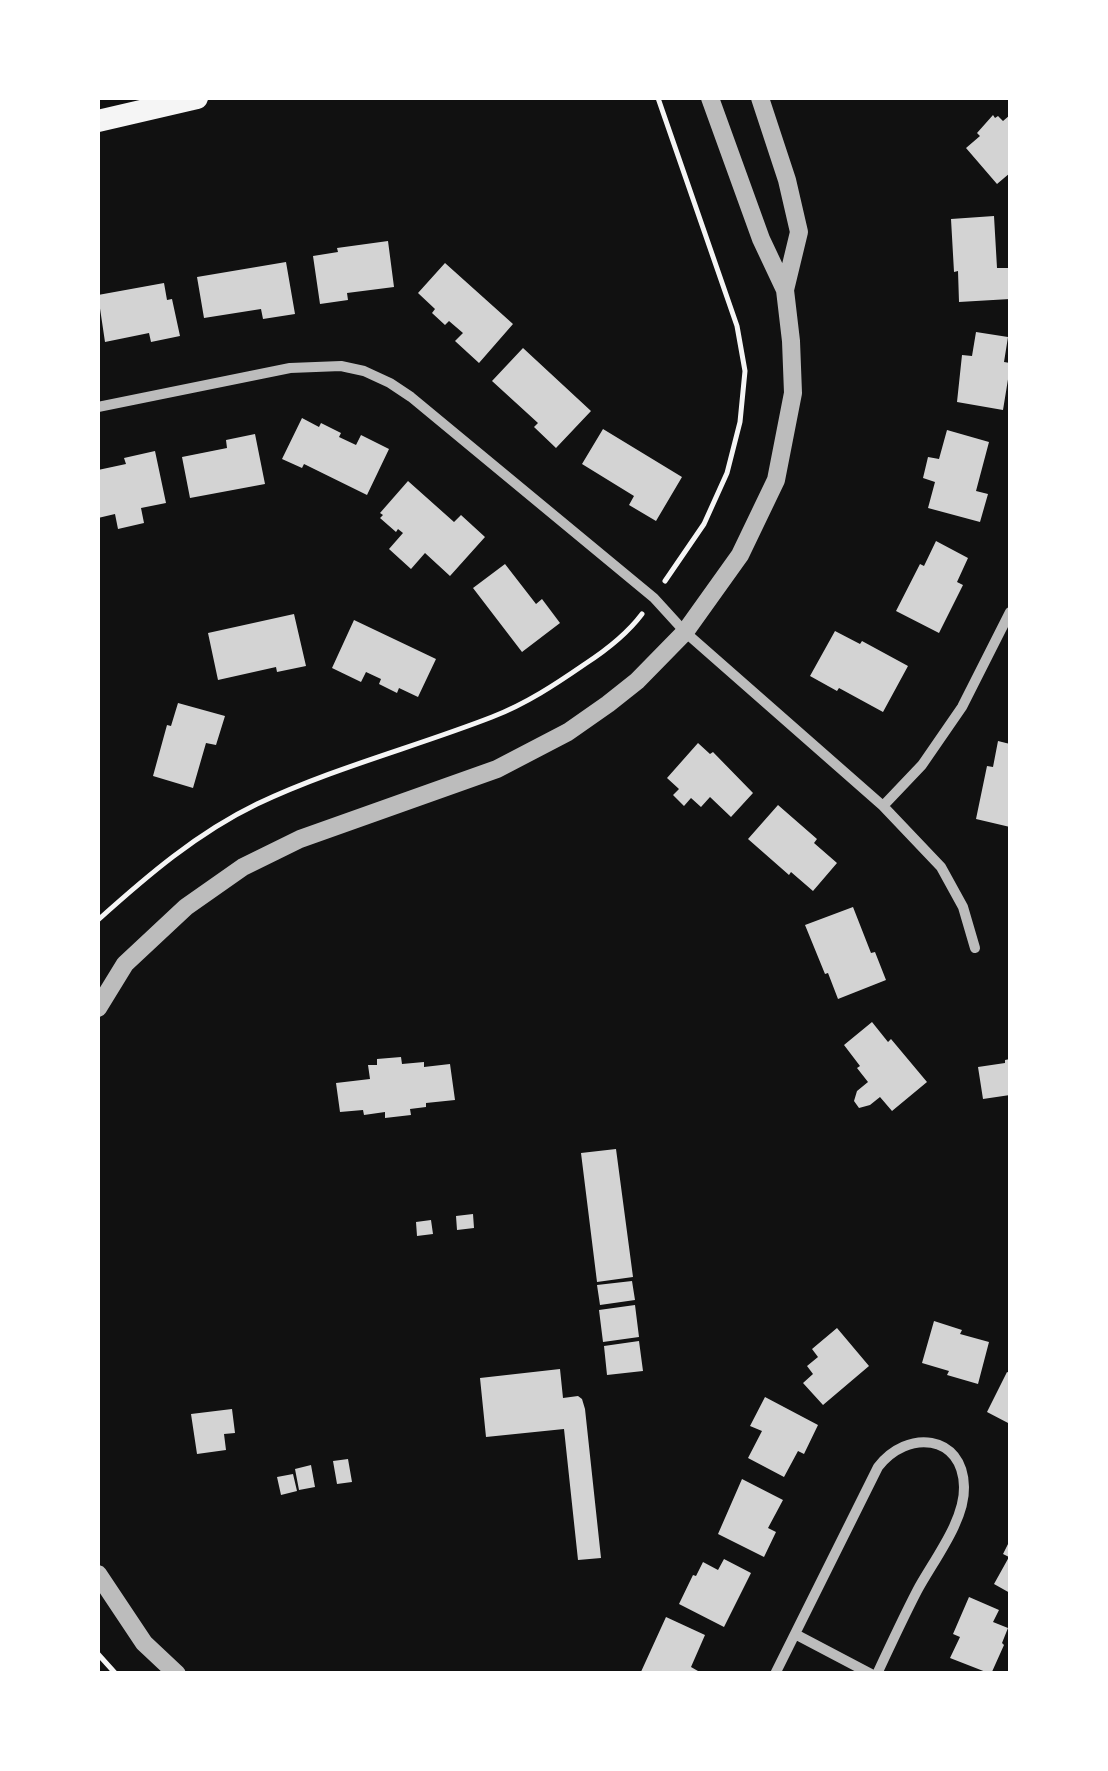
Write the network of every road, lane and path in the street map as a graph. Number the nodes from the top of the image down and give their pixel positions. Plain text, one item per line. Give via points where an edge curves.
1 (198, 98) edge
2 (658, 98) edge
3 (710, 98) edge
4 (760, 98) edge
5 (98, 121) edge
6 (785, 290) junction
7 (98, 407) edge
8 (654, 598) junction
9 (1010, 612) edge
10 (685, 632) junction
11 (883, 806) junction
12 (98, 920) edge
13 (975, 948) dead end
14 (98, 1008) edge
15 (98, 1574) edge
16 (795, 1634) junction
17 (98, 1654) edge
18 (116, 1674) edge
19 (177, 1674) edge
20 (775, 1674) edge
21 (874, 1674) edge

1 - 5 main road
2 - 8 path via 736,326 744,371 728,473 704,524
3 - 6 street
4 - 6 street via 798,232
6 - 10 street via 793,393 776,480 740,556
7 - 8 street via 290,368 364,372 412,397
8 - 10 street
8 - 12 path via 596,657 548,690 258,804 181,849
9 - 11 street via 962,707
10 - 11 street
10 - 14 street via 637,681 542,747 243,867 186,907 124,964
11 - 13 street via 941,867
15 - 19 street via 144,1643
16 - 20 street
16 - 21 street
16 - 21 street via 887,1455 915,1441 940,1445 961,1468 961,1510
17 - 18 path

